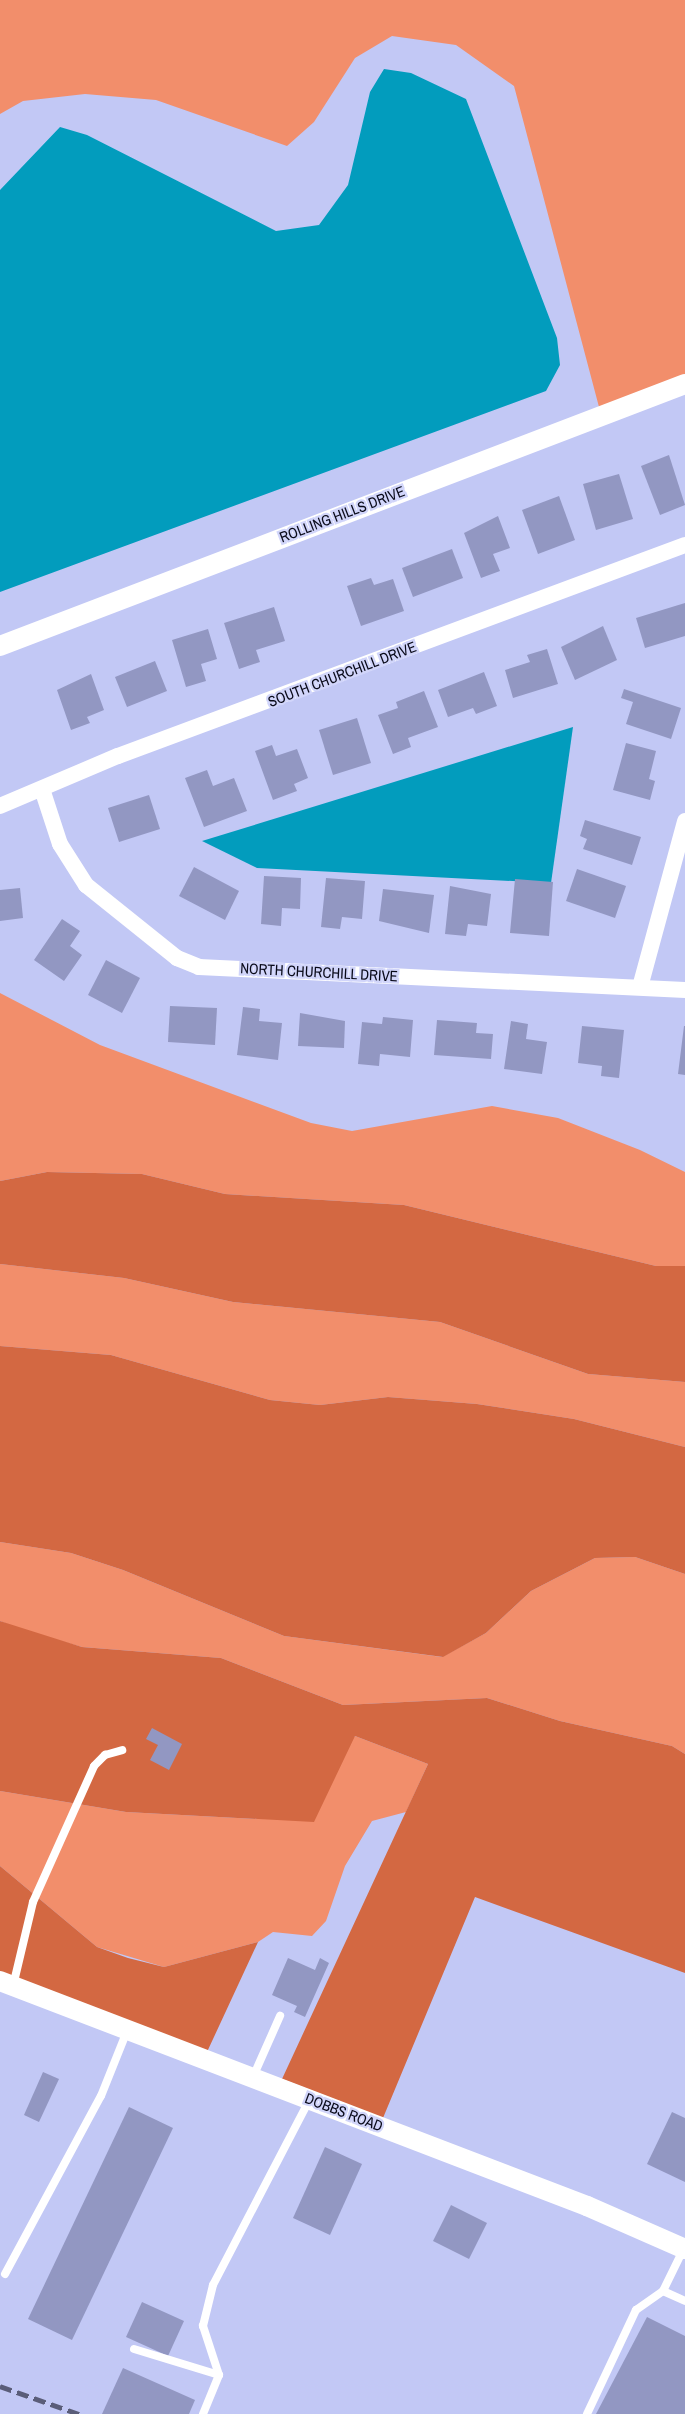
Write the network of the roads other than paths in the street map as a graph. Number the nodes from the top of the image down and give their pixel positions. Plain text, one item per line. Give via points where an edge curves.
1 (685, 384) edge
2 (685, 545) edge
3 (0, 646) edge
4 (42, 789) junction
5 (0, 806) edge
6 (685, 821) edge
7 (640, 987) junction
8 (685, 990) edge
9 (122, 1750) dead end
10 (6, 1984) edge
11 (279, 2016) dead end
12 (127, 2031) junction
13 (253, 2078) junction
14 (310, 2099) junction
15 (684, 2249) edge
16 (5, 2274) dead end
17 (663, 2291) junction
18 (685, 2301) edge
19 (134, 2349) dead end
20 (219, 2375) junction
21 (203, 2414) edge
22 (588, 2414) edge

1 - 3 street, ROLLING HILLS DRIVE
2 - 4 street, SOUTH CHURCHILL DRIVE via 118,756
4 - 5 street, SOUTH CHURCHILL DRIVE
4 - 7 street, NORTH CHURCHILL DRIVE via 60,844 86,885 177,958 200,967
6 - 7 street
7 - 8 street, NORTH CHURCHILL DRIVE
9 - 10 lane via 105,1755 94,1766 33,1902
10 - 12 street, DOBBS ROAD
11 - 13 lane
12 - 13 street, DOBBS ROAD
12 - 16 lane via 101,2096
13 - 14 street, DOBBS ROAD
14 - 15 street, DOBBS ROAD via 587,2206
14 - 20 lane via 213,2285 203,2326
15 - 17 lane
17 - 18 lane
17 - 22 lane via 636,2310
19 - 20 lane
20 - 21 lane

